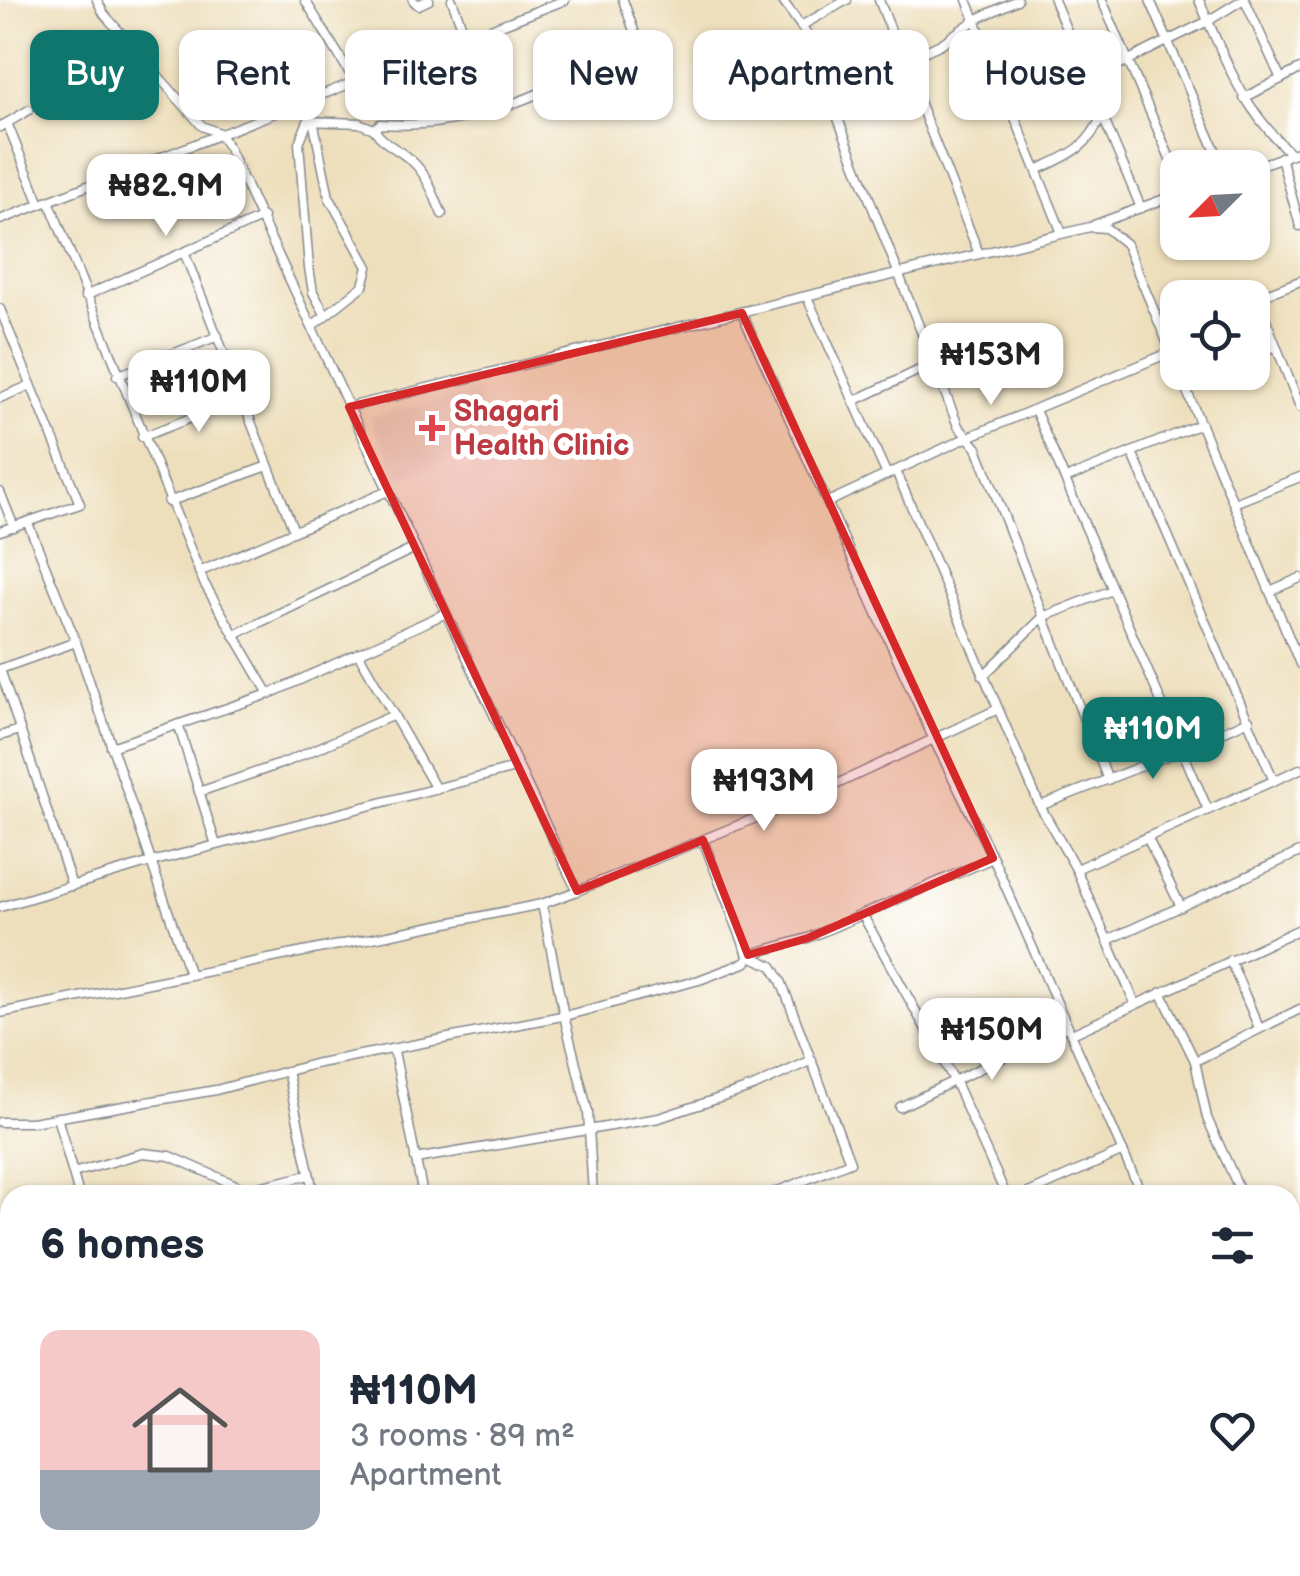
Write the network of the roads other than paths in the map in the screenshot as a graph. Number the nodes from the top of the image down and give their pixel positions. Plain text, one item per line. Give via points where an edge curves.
1 (97, 0) edge
2 (305, 0) edge
3 (412, 0) edge
4 (429, 0) edge
5 (452, 0) edge
6 (565, 0) edge
7 (623, 0) edge
8 (782, 0) edge
9 (847, 0) edge
10 (879, 0) edge
11 (967, 0) edge
12 (1017, 0) edge
13 (1054, 0) edge
14 (1102, 0) edge
15 (1150, 0) edge
16 (1199, 0) edge
17 (1244, 0) edge
18 (976, 20) junction
19 (1208, 21) junction
20 (801, 26) junction
21 (463, 30) edge
22 (487, 30) edge
23 (804, 30) edge
24 (891, 30) edge
25 (980, 30) edge
26 (1067, 30) edge
27 (1167, 41) junction
28 (929, 50) edge
29 (1127, 61) junction
30 (1121, 64) edge
31 (345, 65) edge
32 (1300, 68) edge
33 (1281, 78) junction
34 (1244, 98) junction
35 (30, 110) dead end
36 (252, 120) edge
37 (313, 120) junction
38 (839, 120) edge
39 (927, 120) edge
40 (1017, 120) edge
41 (1100, 120) edge
42 (1104, 120) edge
43 (4, 125) edge
44 (374, 129) junction
45 (219, 133) junction
46 (1110, 134) junction
47 (1094, 136) junction
48 (1166, 150) edge
49 (1215, 150) edge
50 (1296, 152) edge
51 (1281, 157) junction
52 (1270, 161) edge
53 (1037, 170) junction
54 (1160, 201) edge
55 (44, 202) junction
56 (1141, 208) junction
57 (442, 214) dead end
58 (262, 217) junction
59 (0, 220) edge
60 (1300, 226) edge
61 (1090, 227) junction
62 (1062, 233) junction
63 (184, 252) junction
64 (979, 254) junction
65 (898, 275) junction
66 (1300, 282) edge
67 (1270, 293) edge
68 (84, 296) junction
69 (807, 297) junction
70 (0, 309) edge
71 (742, 313) junction
72 (325, 314) junction
73 (1160, 325) edge
74 (312, 326) junction
75 (3, 327) edge
76 (1270, 332) edge
77 (218, 336) junction
78 (1276, 346) junction
79 (1270, 348) edge
80 (1160, 357) edge
81 (932, 364) junction
82 (117, 376) junction
83 (31, 385) junction
84 (1187, 390) edge
85 (0, 398) edge
86 (242, 398) junction
87 (854, 402) junction
88 (348, 407) junction
89 (1300, 407) edge
90 (1035, 410) junction
91 (1201, 424) junction
92 (142, 437) junction
93 (966, 438) junction
94 (1132, 452) junction
95 (268, 466) junction
96 (891, 473) junction
97 (1300, 476) edge
98 (1065, 478) junction
99 (388, 491) junction
100 (0, 492) edge
101 (168, 502) junction
102 (828, 502) junction
103 (1234, 503) junction
104 (28, 522) junction
105 (14, 526) junction
106 (0, 530) edge
107 (294, 531) junction
108 (415, 548) junction
109 (199, 572) junction
110 (1300, 578) edge
111 (1112, 590) junction
112 (1270, 591) junction
113 (446, 612) junction
114 (1043, 617) junction
115 (234, 635) junction
116 (76, 642) junction
117 (358, 652) junction
118 (1300, 664) edge
119 (0, 669) edge
120 (984, 676) junction
121 (268, 694) junction
122 (998, 708) junction
123 (394, 715) junction
124 (1249, 720) junction
125 (178, 724) junction
126 (20, 730) junction
127 (0, 736) edge
128 (933, 738) junction
129 (111, 746) junction
130 (1180, 751) junction
131 (519, 767) junction
132 (1300, 769) edge
133 (1108, 780) junction
134 (1274, 781) junction
135 (436, 789) junction
136 (199, 792) junction
137 (1040, 806) junction
138 (1208, 810) junction
139 (1148, 837) junction
140 (703, 840) junction
141 (216, 845) junction
142 (1300, 852) edge
143 (993, 858) junction
144 (151, 862) junction
145 (1076, 869) junction
146 (72, 886) junction
147 (577, 891) junction
148 (542, 904) junction
149 (0, 907) edge
150 (1181, 907) junction
151 (862, 914) junction
152 (1300, 928) edge
153 (1108, 940) junction
154 (748, 955) junction
155 (1230, 960) junction
156 (190, 975) junction
157 (1161, 992) junction
158 (1135, 1004) junction
159 (1300, 1009) edge
160 (0, 1013) edge
161 (564, 1016) junction
162 (1259, 1028) junction
163 (1070, 1030) junction
164 (394, 1051) junction
165 (812, 1060) junction
166 (1194, 1061) junction
167 (287, 1071) junction
168 (954, 1080) junction
169 (900, 1107) dead end
170 (57, 1117) junction
171 (0, 1122) edge
172 (590, 1132) junction
173 (1123, 1151) junction
174 (415, 1159) junction
175 (73, 1173) junction
176 (309, 1175) junction
177 (76, 1185) edge
178 (235, 1185) edge
179 (267, 1185) edge
180 (312, 1185) edge
181 (421, 1185) edge
182 (593, 1185) edge
183 (793, 1185) edge
184 (1001, 1185) edge
185 (1046, 1185) edge
186 (1138, 1185) edge
187 (1237, 1185) edge

1 - 45 street via 202,126
2 - 31 street
3 - 4 street
5 - 21 street
6 - 22 street
7 - 44 street via 639,40 612,60 474,118
8 - 20 street
9 - 20 street
10 - 24 street
11 - 18 street
12 - 18 street
13 - 26 street
14 - 29 street
15 - 27 street
16 - 19 street
17 - 19 street
17 - 33 street
18 - 25 street
18 - 28 street
19 - 27 street
19 - 34 street
20 - 23 street
27 - 29 street
27 - 49 street
29 - 30 street
29 - 48 street
32 - 33 street
33 - 34 street
34 - 50 street via 1268,132
35 - 43 street
36 - 45 street
37 - 44 street
37 - 72 street via 299,143 309,268
37 - 72 street via 329,197 368,266 363,286
38 - 65 street
39 - 64 street
40 - 53 street
41 - 47 street
42 - 46 street
43 - 55 street
44 - 57 street via 425,175
45 - 55 street
45 - 58 street
46 - 47 street
46 - 56 street
47 - 53 street
50 - 51 street
51 - 52 street
51 - 60 street
53 - 62 street
54 - 56 street
55 - 59 street
55 - 68 street
56 - 61 street
58 - 63 street
58 - 74 street
61 - 62 street
61 - 73 street via 1106,228 1126,244
62 - 64 street
63 - 68 street
63 - 77 street
64 - 65 street
65 - 69 street
65 - 81 street
66 - 67 street
68 - 82 street
69 - 71 street
69 - 87 street
70 - 75 street
71 - 88 street
71 - 102 street
72 - 74 street
74 - 88 street
75 - 83 street
76 - 78 street
77 - 82 street
77 - 86 street
78 - 79 street
78 - 89 street
80 - 90 street
81 - 87 street
81 - 93 street
82 - 92 street
83 - 85 street
83 - 104 street via 80,504
84 - 91 street
86 - 92 street
86 - 95 street
87 - 96 street
88 - 99 street
90 - 93 street
90 - 98 street
91 - 94 street
91 - 103 street
92 - 101 street
93 - 96 street
93 - 114 street via 977,448
94 - 98 street
94 - 124 street
95 - 101 street
95 - 107 street
96 - 102 street
96 - 120 street
97 - 103 street
98 - 111 street
99 - 107 street
99 - 108 street
100 - 105 street
101 - 109 street
102 - 128 street
103 - 112 street
104 - 105 street
104 - 116 street
105 - 106 street
107 - 109 street
108 - 113 street
108 - 115 street
109 - 115 street
110 - 112 street
111 - 114 street
111 - 130 street
112 - 118 street
113 - 117 street
113 - 131 street
114 - 120 street
114 - 133 street
115 - 121 street
116 - 119 street
116 - 129 street
117 - 121 street
117 - 123 street
119 - 126 street
120 - 122 street
121 - 125 street
122 - 128 street
122 - 137 street
123 - 135 street
123 - 136 street
124 - 130 street
124 - 134 street
125 - 129 street
125 - 136 street
126 - 127 street
126 - 146 street
128 - 140 street
128 - 143 street
129 - 144 street
130 - 133 street
130 - 138 street
131 - 135 street
131 - 147 street
132 - 134 street
133 - 137 street
134 - 138 street
135 - 141 street
136 - 141 street
137 - 145 street
138 - 139 street
139 - 145 street
139 - 150 street
140 - 147 street
140 - 154 street
141 - 144 street
142 - 150 street
143 - 151 street
143 - 163 street
144 - 146 street
144 - 156 street
145 - 153 street
146 - 149 street
147 - 148 street
148 - 156 street
148 - 161 street
150 - 153 street
151 - 154 street
151 - 168 street
152 - 155 street
153 - 158 street
154 - 161 street via 748,962 699,980
154 - 165 street via 772,966
155 - 157 street
155 - 162 street
156 - 160 street
157 - 158 street
157 - 166 street
158 - 163 street
159 - 162 street
161 - 164 street
161 - 172 street
162 - 166 street
163 - 168 street
163 - 173 street
164 - 167 street
164 - 174 street
165 - 172 street via 704,1106
165 - 183 street via 850,1162
166 - 187 street via 1207,1118
167 - 170 street
167 - 176 street
168 - 169 street
168 - 184 street
170 - 171 street
170 - 175 street
172 - 174 street
172 - 182 street
173 - 185 street
173 - 186 street
174 - 181 street
175 - 177 street
175 - 178 street via 143,1154 170,1156
176 - 179 street
176 - 180 street

